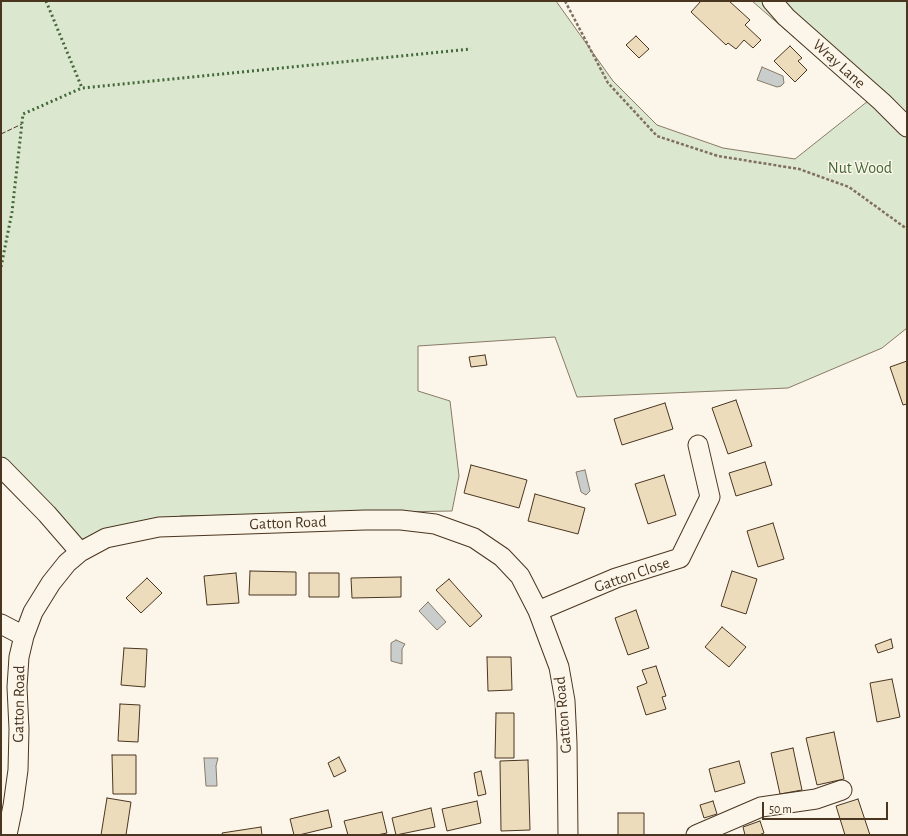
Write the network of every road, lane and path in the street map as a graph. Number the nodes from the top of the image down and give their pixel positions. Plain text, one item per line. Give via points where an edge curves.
1 (565, 1) edge
2 (772, 1) edge
3 (907, 127) edge
4 (907, 230) edge
5 (698, 445) dead end
6 (1, 467) edge
7 (80, 552) junction
8 (538, 611) junction
9 (1, 624) edge
10 (24, 636) junction
11 (842, 790) dead end
12 (7, 835) edge
13 (568, 835) edge
14 (696, 835) edge

1 - 4 path via 608,83 657,136 718,156 798,169 849,187
2 - 3 street, Wray Lane
5 - 8 street, Gatton Close via 710,497 680,558 616,578
6 - 7 street
7 - 8 street, Gatton Road via 106,538 159,527 365,520 401,520 435,524 474,538 502,557 520,576
7 - 10 street, Gatton Road via 51,583 33,612
8 - 13 street, Gatton Road via 559,668 566,701
9 - 10 street
10 - 12 street, Gatton Road via 19,657 17,687 18,770 14,806
11 - 14 street via 816,800 761,807

